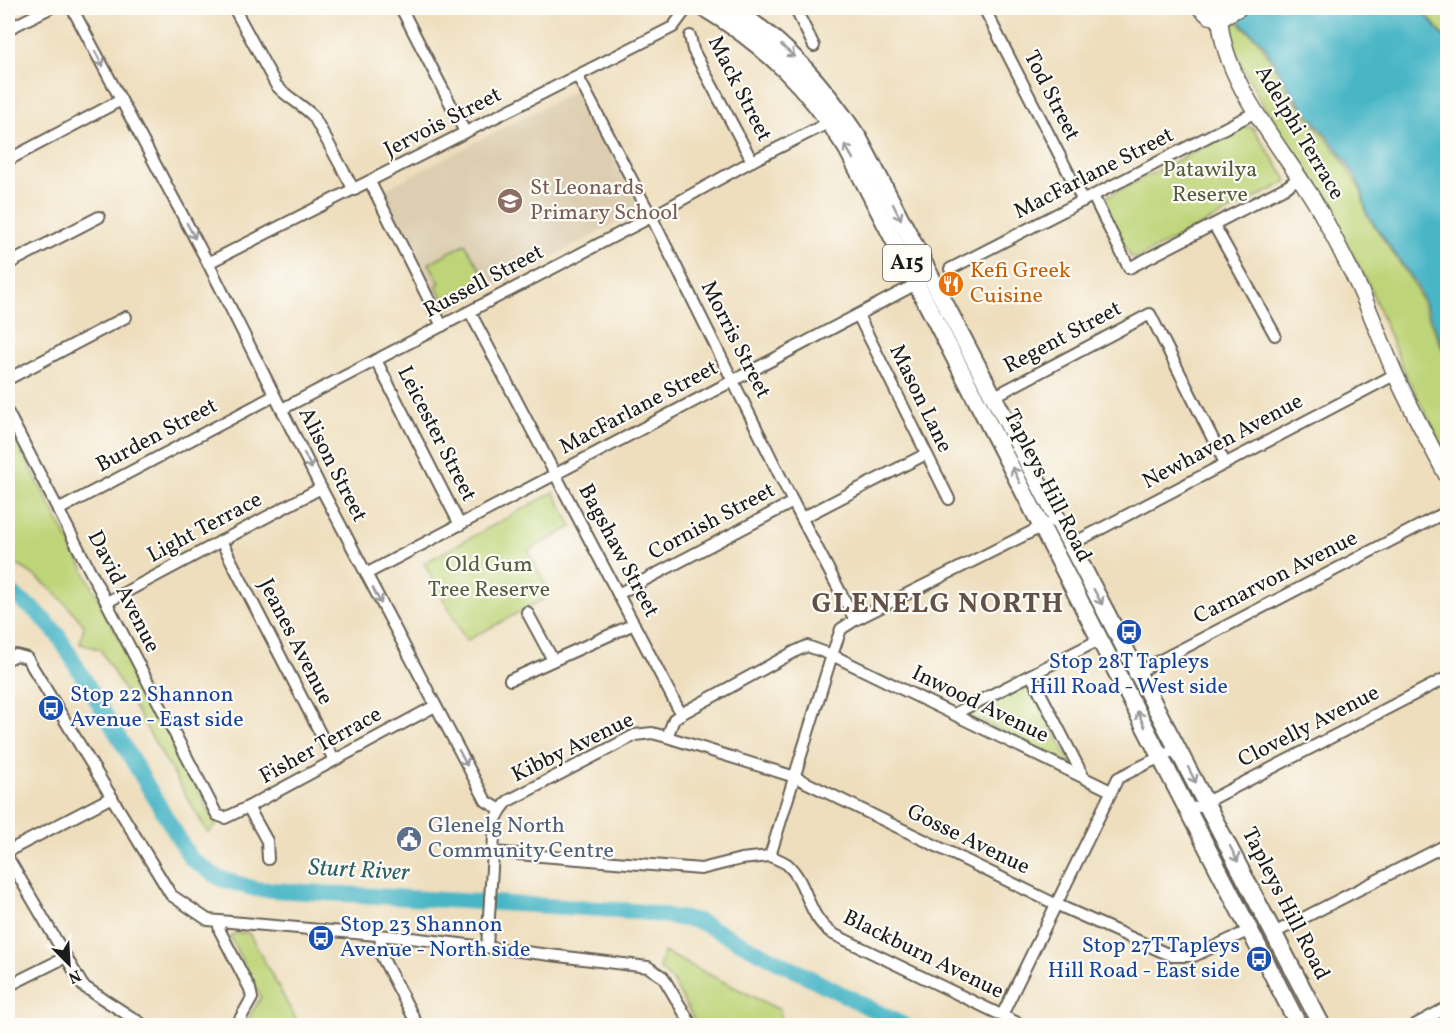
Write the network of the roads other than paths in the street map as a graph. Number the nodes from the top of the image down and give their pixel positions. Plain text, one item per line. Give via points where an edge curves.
1 (50, 8) edge
2 (72, 8) edge
3 (234, 8) edge
4 (401, 8) edge
5 (687, 8) edge
6 (704, 8) edge
7 (795, 8) edge
8 (984, 8) edge
9 (1200, 8) edge
10 (1230, 13) edge
11 (739, 14) edge
12 (8, 29) edge
13 (690, 36) dead end
14 (814, 46) dead end
15 (578, 77) junction
16 (121, 100) junction
17 (1256, 112) junction
18 (830, 122) junction
19 (465, 132) junction
20 (8, 160) edge
21 (752, 160) junction
22 (1299, 177) junction
23 (370, 182) junction
24 (354, 190) junction
25 (1093, 196) junction
26 (1083, 201) junction
27 (99, 217) dead end
28 (651, 217) junction
29 (1214, 225) junction
30 (208, 263) junction
31 (8, 264) edge
32 (950, 269) dead end
33 (924, 280) junction
34 (470, 312) junction
35 (858, 315) junction
36 (126, 317) dead end
37 (442, 326) junction
38 (1275, 335) dead end
39 (376, 360) junction
40 (1396, 374) junction
41 (8, 379) edge
42 (733, 379) junction
43 (274, 396) junction
44 (993, 397) junction
45 (282, 409) junction
46 (8, 413) edge
47 (926, 454) junction
48 (1225, 463) junction
49 (555, 475) junction
50 (1448, 478) edge
51 (321, 488) junction
52 (949, 499) dead end
53 (793, 502) junction
54 (58, 510) junction
55 (1448, 511) edge
56 (802, 518) junction
57 (1050, 523) junction
58 (460, 525) junction
59 (221, 542) junction
60 (1070, 545) junction
61 (366, 574) junction
62 (618, 594) junction
63 (107, 602) junction
64 (527, 612) dead end
65 (855, 620) junction
66 (634, 624) junction
67 (1101, 639) junction
68 (832, 655) junction
69 (8, 659) edge
70 (553, 660) junction
71 (1139, 672) junction
72 (1031, 675) junction
73 (1448, 677) edge
74 (510, 680) dead end
75 (1122, 680) junction
76 (435, 706) junction
77 (681, 714) junction
78 (954, 714) junction
79 (667, 737) junction
80 (1178, 748) junction
81 (1160, 757) junction
82 (334, 760) junction
83 (1083, 776) junction
84 (795, 777) junction
85 (1111, 790) junction
86 (112, 796) junction
87 (1207, 802) junction
88 (249, 807) junction
89 (501, 810) junction
90 (1189, 812) junction
91 (225, 818) joint
92 (1448, 844) edge
93 (8, 851) edge
94 (493, 852) junction
95 (770, 856) junction
96 (8, 858) edge
97 (268, 859) dead end
98 (1056, 904) junction
99 (218, 921) junction
100 (1250, 930) junction
101 (1274, 933) junction
102 (381, 936) junction
103 (487, 947) junction
104 (66, 957) junction
105 (8, 986) edge
106 (1448, 1007) edge
107 (1002, 1015) junction
108 (145, 1026) edge
109 (236, 1026) edge
110 (418, 1026) edge
111 (692, 1026) edge
112 (1024, 1026) edge
113 (1299, 1026) edge
114 (1322, 1026) edge
115 (1413, 1026) edge

1 - 12 street
2 -> 16 street, Alison Street
3 - 24 street via 276,85 314,117
4 - 19 street
5 - 15 street, Jervois Street via 673,27
6 - 11 main road, Tapleys Hill Road / A15
7 - 14 street
8 - 26 street, Tod Street
9 - 10 street, Adelphi Terrace via 1209,16
10 - 17 street, Adelphi Terrace via 1222,40
11 - 18 main road, Tapleys Hill Road / A15
11 -> 33 main road, Tapleys Hill Road / A15 via 798,60 844,116 872,162
13 - 21 street, Mack Street via 693,50
15 - 19 street, Jervois Street
15 - 28 street, Morris Street
16 - 20 street
16 -> 30 street, Alison Street
17 - 22 street, Adelphi Terrace
17 - 25 street, MacFarlane Street
18 - 21 street, Russell Street
33 -> 18 main road, Tapleys Hill Road / A15
19 - 23 street, Jervois Street
21 - 28 street, Russell Street
22 - 29 street
22 - 40 street, Adelphi Terrace via 1360,289
23 - 24 street, Jervois Street
23 - 37 street
24 - 30 street, Jervois Street
25 - 26 street, MacFarlane Street
25 - 29 street via 1129,267
26 - 32 street, MacFarlane Street
27 - 31 street
28 - 34 street, Russell Street
28 - 42 street, Morris Street
29 - 38 street
30 - 43 street, Alison Street
33 - 35 street, MacFarlane Street
33 - 44 main road, Tapleys Hill Road / A15
57 -> 33 main road, Tapleys Hill Road / A15
34 - 37 street, Russell Street
34 - 49 street, Bagshaw Street
35 - 42 street, MacFarlane Street
35 - 47 street, Mason Lane
36 - 41 street
37 - 39 street, Russell Street
39 - 45 street, Russell Street
39 - 58 street, Leicester Street
40 - 48 street, Newhaven Avenue
40 - 50 street, Adelphi Terrace
42 - 49 street, MacFarlane Street
42 - 53 street, Morris Street
43 - 45 street, Alison Street
43 - 54 street, Burden Street
44 - 48 street, Regent Street via 1150,314
44 - 57 main road, Tapleys Hill Road / A15
45 -> 51 street, Alison Street
46 - 54 street, David Avenue
47 - 52 street, Mason Lane
47 - 56 street, Cornish Street
48 - 60 street, Newhaven Avenue
49 - 58 street, MacFarlane Street
49 - 62 street, Bagshaw Street
51 - 59 street, Light Terrace
51 - 61 street, Alison Street
53 - 56 street, Morris Street
53 - 62 street, Cornish Street
54 - 63 street, David Avenue
55 - 71 street, Carnarvon Avenue
56 - 65 street, Morris Street
57 - 60 main road, Tapleys Hill Road / A15
57 - 65 street
57 - 67 main road, Tapleys Hill Road / A15
58 - 61 street, MacFarlane Street
59 - 63 street, Light Terrace
59 - 82 street, Jeanes Avenue
60 -> 71 main road, Tapleys Hill Road / A15
61 -> 76 street, Alison Street
62 - 66 street, Bagshaw Street
63 - 91 street, David Avenue via 214,810
64 - 70 street
65 - 68 street via 841,629
66 - 70 street
66 - 77 street, Bagshaw Street
67 - 72 street
67 - 75 main road, Tapleys Hill Road / A15
68 - 77 street via 807,646
68 - 78 street, Inwood Avenue
68 - 84 street
69 - 86 street via 16,655 27,658
70 - 74 street
71 - 75 street, Carnarvon Avenue
71 - 80 main road, Tapleys Hill Road / A15
72 - 78 street
72 - 83 street
73 - 87 street, Clovelly Avenue
81 -> 75 main road, Tapleys Hill Road / A15
76 - 82 street, Fisher Terrace
76 -> 89 street, Alison Street via 486,801
77 - 79 street, Kibby Avenue via 674,719
78 - 83 street, Inwood Avenue
79 - 84 street, Gosse Avenue
79 - 89 street, Kibby Avenue via 652,733 635,735 508,801
80 - 81 street
80 -> 87 main road, Tapleys Hill Road / A15
81 - 85 street via 1118,778
81 - 90 main road, Tapleys Hill Road / A15
82 - 88 street, Fisher Terrace
83 - 85 street, Inwood Avenue
84 - 95 street
84 - 98 street, Gosse Avenue
85 - 98 street
86 - 93 street
86 - 99 street via 171,896 208,920
87 - 90 street, Clovelly Avenue
87 -> 101 main road, Tapleys Hill Road / A15
88 - 91 street, Fisher Terrace
88 - 97 street via 267,842
89 - 94 street via 495,821
90 - 100 main road, Tapleys Hill Road / A15
92 - 101 street
94 - 95 street via 701,869
94 - 103 street
95 - 107 street, Blackburn Avenue via 787,864 817,919 833,934
96 - 104 street
98 - 100 street, Gosse Avenue via 1172,956 1194,956
98 - 107 street
99 - 102 street
99 - 109 street via 219,931 252,998
100 - 113 main road, Tapleys Hill Road / A15
101 - 114 main road, Tapleys Hill Road / A15
102 - 103 street
102 - 110 street via 380,952
103 - 111 street via 648,967 663,977
104 - 105 street
104 - 108 street via 83,986
106 - 115 street
107 - 112 street, Blackburn Avenue

